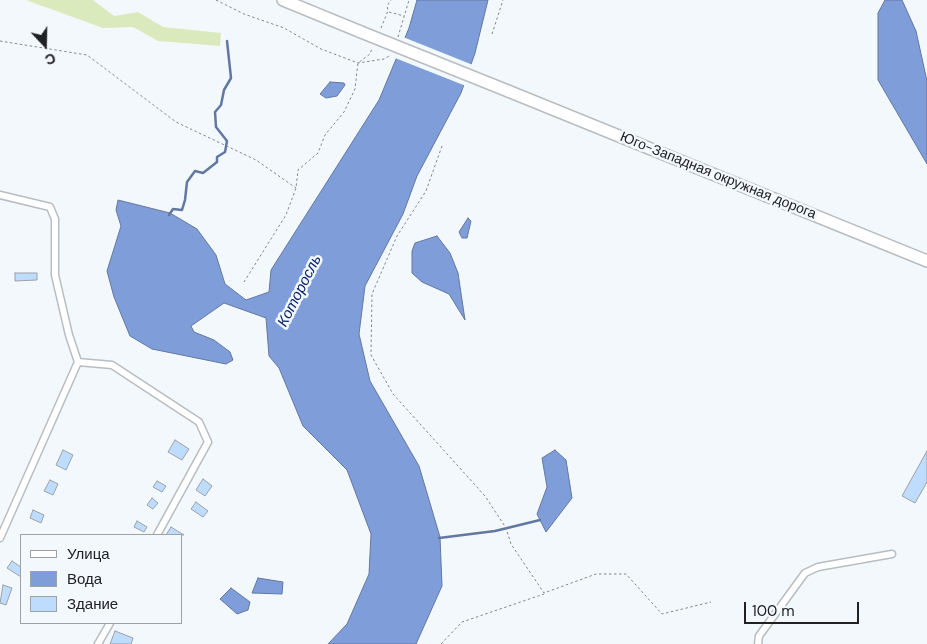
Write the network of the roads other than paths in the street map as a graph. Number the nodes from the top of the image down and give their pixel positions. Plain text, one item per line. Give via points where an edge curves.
1 (283, 0) edge
2 (0, 195) edge
3 (927, 261) edge
4 (78, 362) junction
5 (2, 527) edge
6 (158, 534) edge
7 (0, 538) edge
8 (892, 554) dead end
9 (109, 624) edge
10 (98, 644) edge
11 (758, 644) edge

1 - 3 highway, Юго-Западная окружная дорога, bridge
2 - 4 street via 50,207 55,219 55,275
4 - 5 street
4 - 6 street via 112,365 199,422 208,442
5 - 7 street
8 - 11 street via 818,567 805,573 759,636
9 - 10 street

